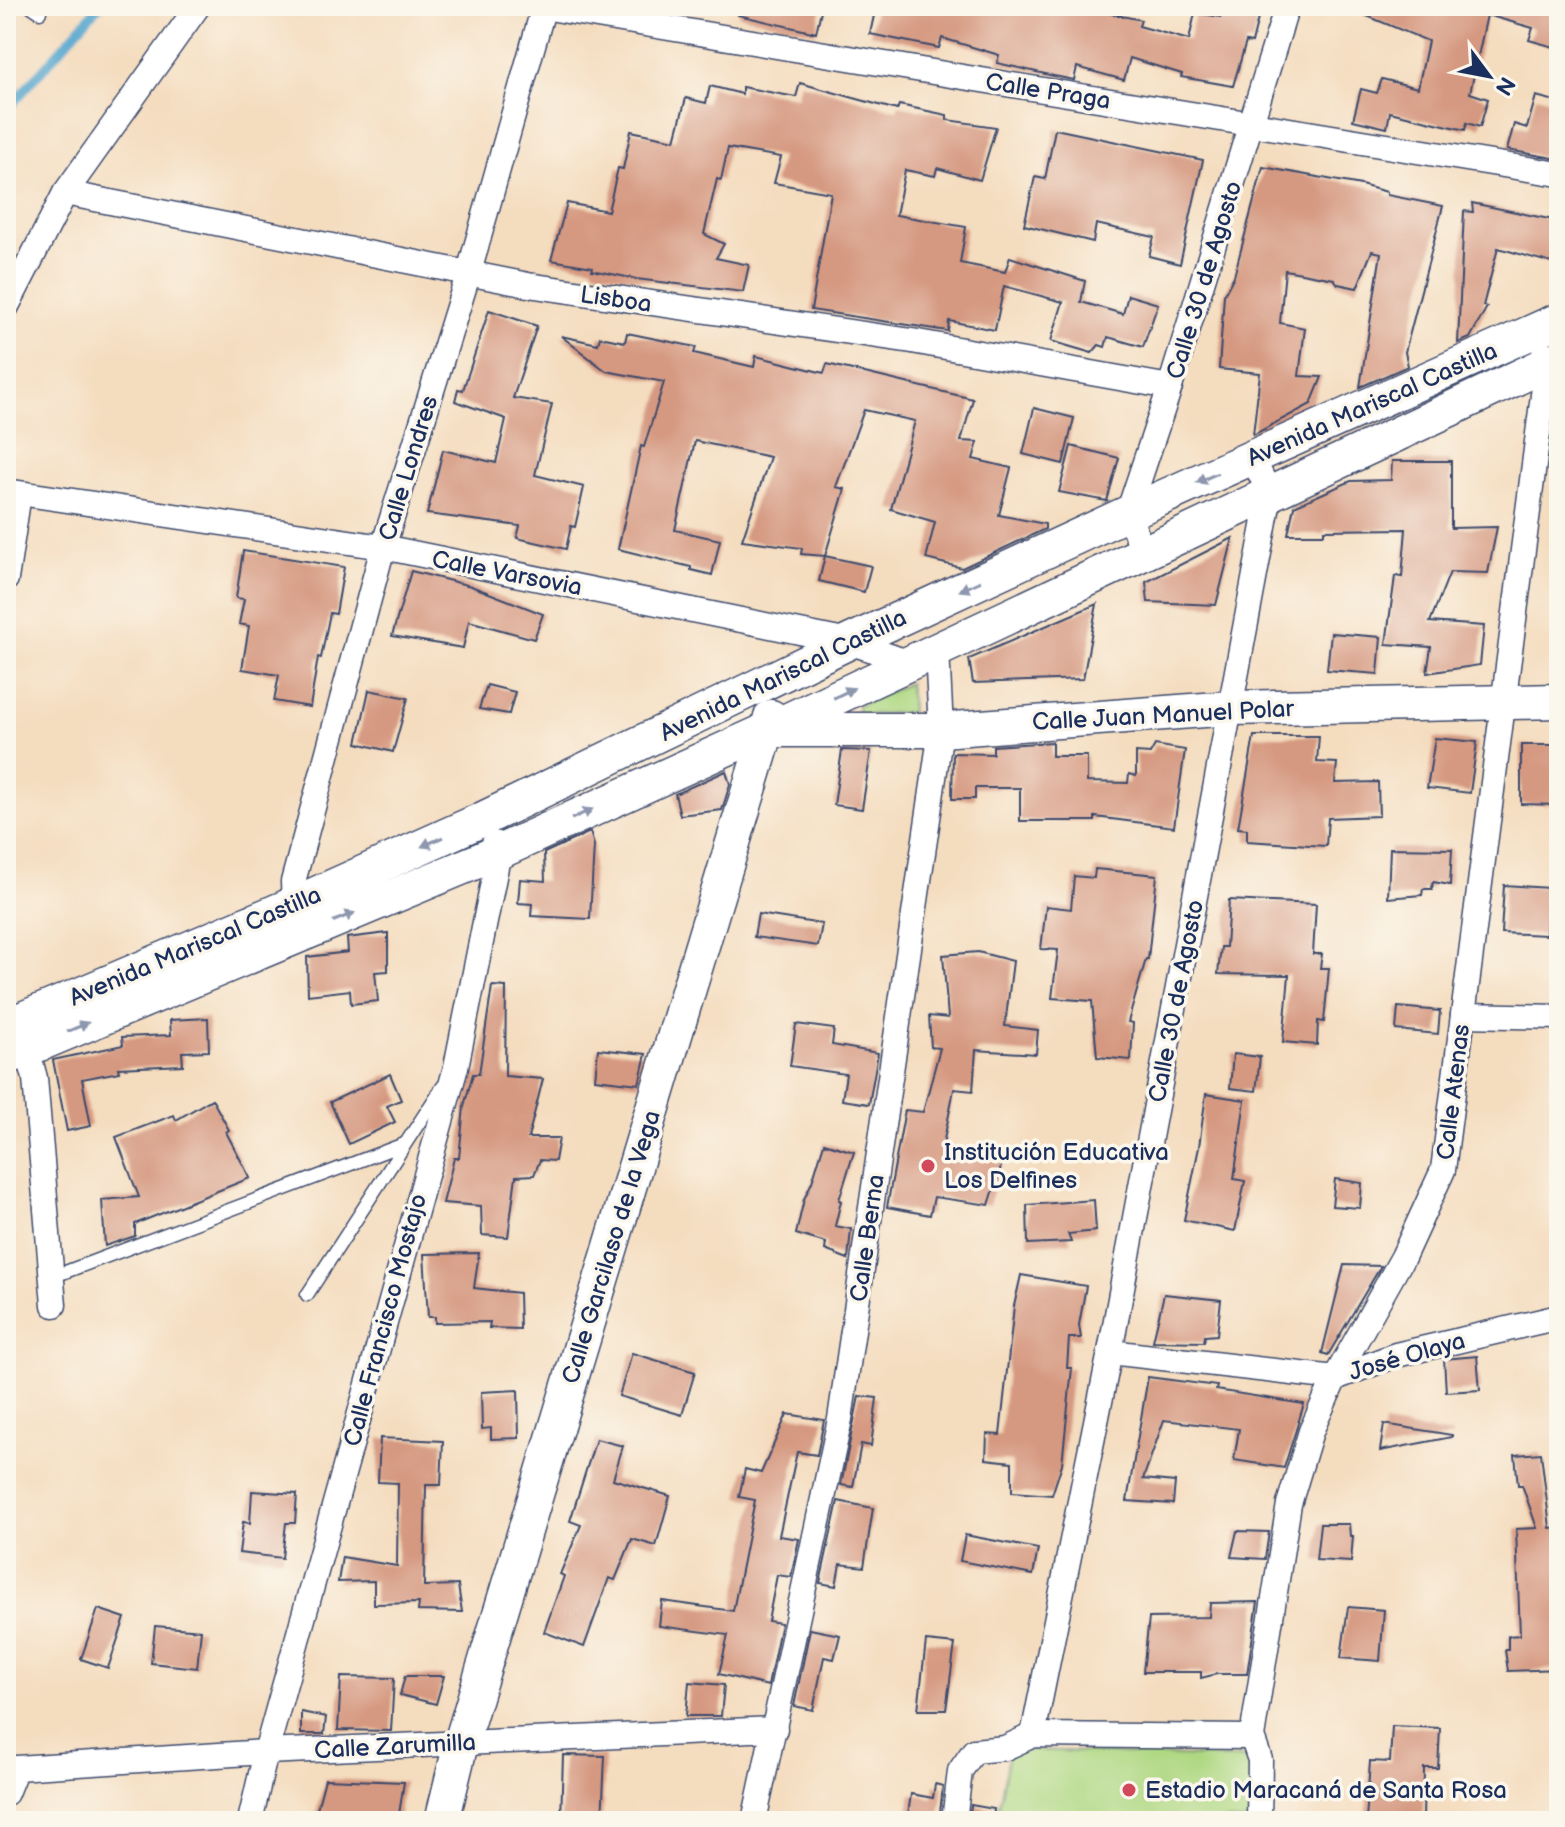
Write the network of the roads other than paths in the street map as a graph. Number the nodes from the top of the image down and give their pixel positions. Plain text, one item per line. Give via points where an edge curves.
1 (198, 6) edge
2 (542, 6) edge
3 (1287, 6) edge
4 (1253, 122) junction
5 (1559, 174) edge
6 (65, 193) junction
7 (469, 272) junction
8 (6, 308) edge
9 (1547, 326) edge
10 (1555, 362) edge
11 (1170, 387) junction
12 (1252, 457) junction
13 (13, 492) edge
14 (1270, 494) junction
15 (1128, 513) junction
16 (383, 547) junction
17 (1143, 552) junction
18 (6, 579) edge
19 (849, 642) junction
20 (922, 656) junction
21 (784, 675) junction
22 (1503, 701) junction
23 (1559, 701) edge
24 (1231, 708) junction
25 (767, 730) junction
26 (941, 730) junction
27 (483, 819) junction
28 (499, 852) junction
29 (299, 918) junction
30 (1463, 1015) junction
31 (1559, 1017) edge
32 (13, 1039) edge
33 (456, 1067) junction
34 (404, 1144) junction
35 (52, 1277) junction
36 (307, 1295) dead end
37 (54, 1305) dead end
38 (1559, 1317) edge
39 (1110, 1352) junction
40 (1335, 1378) junction
41 (775, 1729) junction
42 (1033, 1735) junction
43 (1252, 1737) junction
44 (461, 1743) junction
45 (266, 1752) junction
46 (6, 1793) edge
47 (250, 1821) edge
48 (442, 1821) edge
49 (754, 1821) edge
50 (954, 1821) edge
51 (1259, 1821) edge

1 - 6 street
2 - 4 street, Calle Praga
2 - 7 street, Calle Londres
3 - 4 street, Calle 30 de Agosto
4 - 5 street, Calle Praga
4 - 11 street, Calle 30 de Agosto
6 - 7 street, Lisboa
6 - 8 street
7 - 11 street, Lisboa
7 - 16 street, Calle Londres
9 - 10 street, Calle Atenas
9 - 12 main road, Avenida Mariscal Castilla
10 - 14 main road, Avenida Mariscal Castilla
10 - 22 street, Calle Atenas
11 - 15 street, Calle 30 de Agosto
12 - 14 street
12 -> 15 main road, Avenida Mariscal Castilla
13 - 16 street, Calle Varsovia
13 - 18 street
14 - 17 main road, Avenida Mariscal Castilla
14 - 24 street, Calle 30 de Agosto
15 - 17 street
15 -> 19 main road, Avenida Mariscal Castilla
16 - 19 street, Calle Varsovia
16 - 29 street, Calle Londres via 293,882
17 - 20 main road, Avenida Mariscal Castilla
19 - 20 street, Calle Varsovia
19 - 21 main road, Avenida Mariscal Castilla
25 -> 20 main road, Avenida Mariscal Castilla
20 - 26 street, Calle Berna
21 - 25 main road, Calle Garcilaso de la Vega
21 - 27 main road, Avenida Mariscal Castilla
22 - 23 main road, Calle Juan Manuel Polar
22 - 24 main road, Calle Juan Manuel Polar
22 - 30 street, Calle Atenas
24 - 26 main road, Calle Juan Manuel Polar
24 - 39 street, Calle 30 de Agosto
25 - 26 main road, Calle Juan Manuel Polar
28 -> 25 main road, Avenida Mariscal Castilla
25 - 44 main road, Calle Garcilaso de la Vega
26 - 41 street, Calle Berna via 840,1419
27 - 28 street
27 -> 29 main road, Avenida Mariscal Castilla
29 -> 28 main road, Avenida Mariscal Castilla
28 - 33 street, Calle Francisco Mostajo
29 - 32 main road, Avenida Mariscal Castilla
30 - 31 street
30 - 40 street, Calle Atenas via 1443,1170 1403,1257
32 - 35 street via 35,1078
33 - 34 lane
33 - 45 street, Calle Francisco Mostajo
34 - 35 lane
34 - 36 lane
35 - 37 street
38 - 40 street, José Olaya via 1396,1355
39 - 40 street, José Olaya
39 - 42 street, Calle 30 de Agosto
40 - 43 street, Calle Atenas via 1311,1431 1289,1504
41 - 44 street, Calle Zarumilla
41 - 49 street, Calle Berna
42 - 43 street
42 - 50 street via 1005,1748 974,1751 960,1771
43 - 51 street, Calle Atenas via 1260,1760
44 - 45 street, Calle Zarumilla
44 - 48 main road, Calle Garcilaso de la Vega
45 - 46 street, Calle Zarumilla via 16,1768
45 - 47 street, Calle Francisco Mostajo

